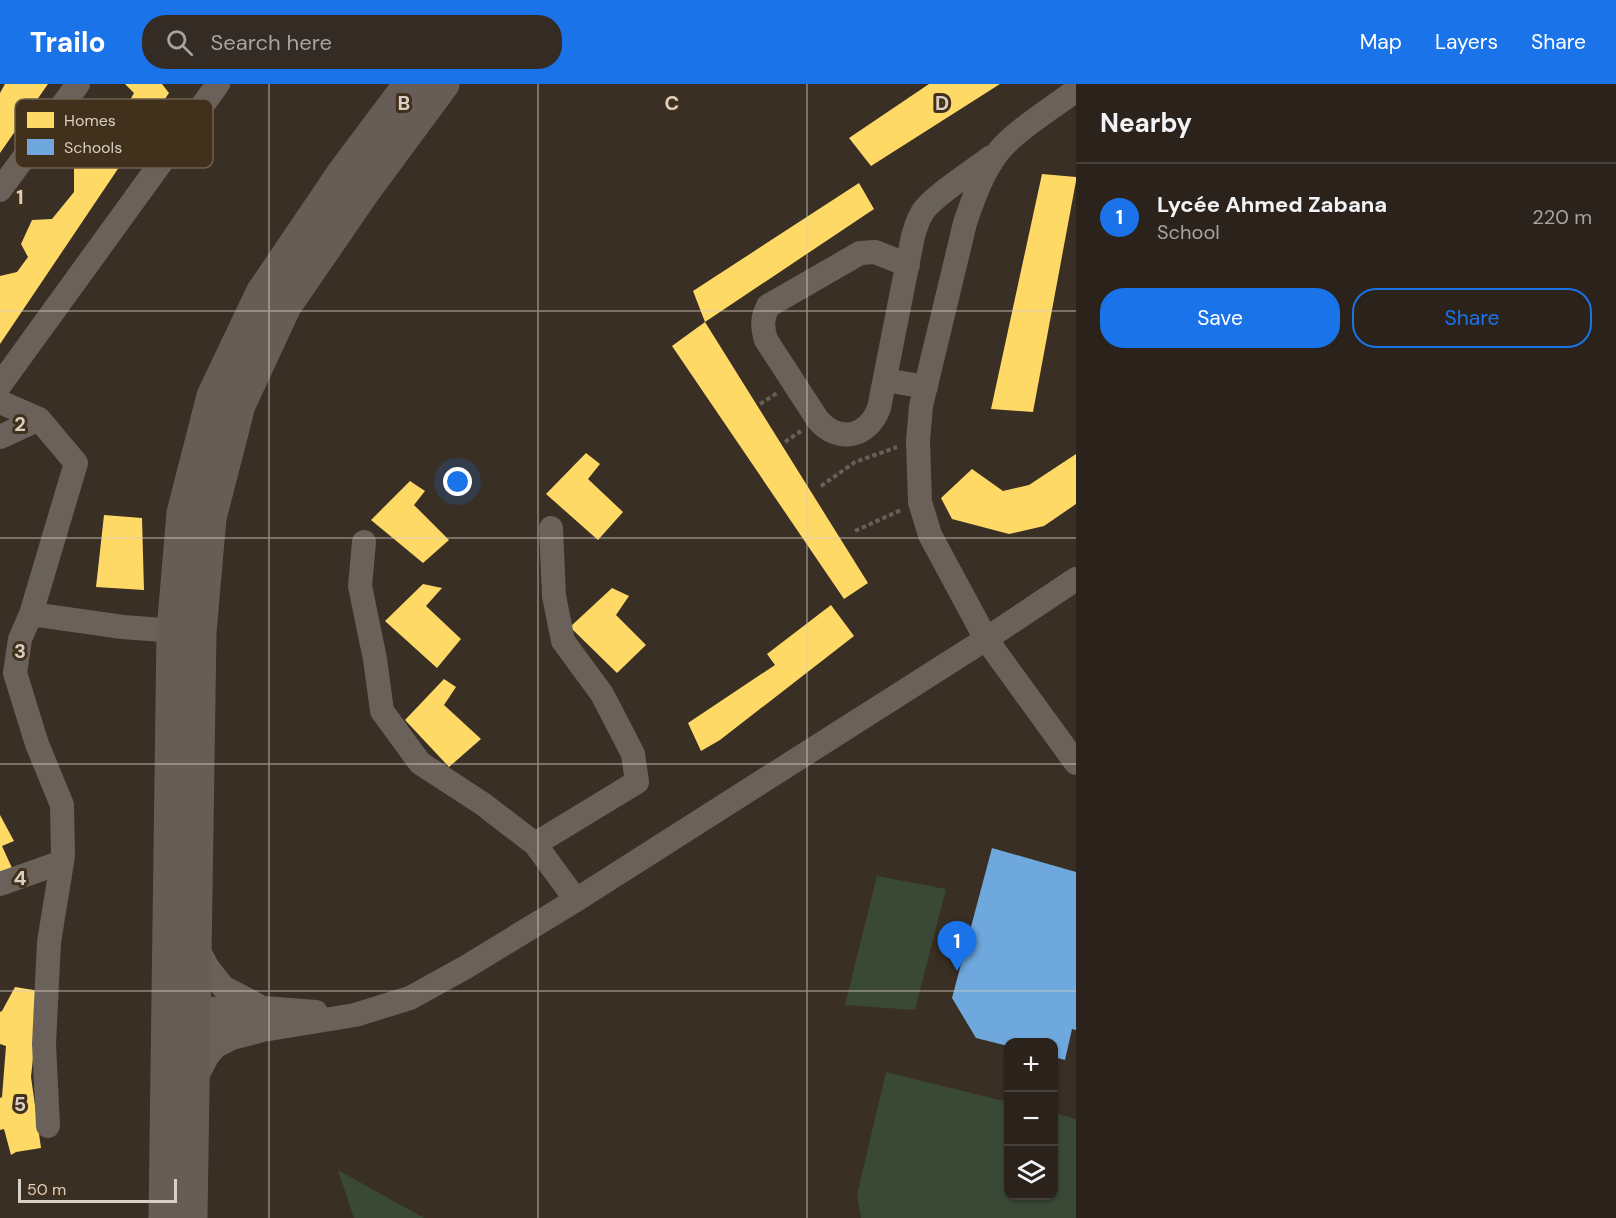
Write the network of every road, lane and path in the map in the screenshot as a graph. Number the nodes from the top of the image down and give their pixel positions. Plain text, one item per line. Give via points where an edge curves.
1 (78, 84) edge
2 (218, 84) edge
3 (410, 84) edge
4 (443, 84) edge
5 (1076, 90) edge
6 (67, 99) edge
7 (207, 99) edge
8 (999, 151) junction
9 (16, 168) edge
10 (157, 168) edge
11 (0, 190) edge
12 (908, 265) junction
13 (885, 380) junction
14 (0, 385) edge
15 (926, 387) junction
16 (783, 389) dead end
17 (0, 402) edge
18 (760, 404) dead end
19 (39, 419) junction
20 (0, 437) edge
21 (892, 448) dead end
22 (821, 486) dead end
23 (906, 508) dead end
24 (551, 528) dead end
25 (855, 531) dead end
26 (364, 542) dead end
27 (1076, 579) edge
28 (31, 614) junction
29 (187, 631) junction
30 (986, 639) junction
31 (1076, 762) edge
32 (536, 844) junction
33 (62, 862) junction
34 (0, 884) edge
35 (576, 900) junction
36 (196, 946) junction
37 (186, 1014) junction
38 (264, 1019) junction
39 (194, 1082) junction
40 (48, 1126) dead end
41 (165, 1218) edge
42 (191, 1218) edge

1 - 6 street
2 - 7 street
3 - 29 main road via 262,293 213,396 183,513
4 - 29 main road via 285,306 239,405
5 - 8 street
8 - 12 street via 924,210 916,223
8 - 15 street via 965,223
9 - 11 street
10 - 14 street
12 - 13 street
12 - 13 street via 875,252 860,253 768,306 763,321 766,340 818,420 833,432 852,434 870,425 879,408
13 - 15 street
15 - 30 street via 918,441 920,502 930,535
16 - 18 path
17 - 19 street
19 - 20 street
19 - 28 street via 76,463
21 - 22 path via 855,462
23 - 25 path
24 - 32 street via 554,596 563,641 602,694 633,754 637,782
26 - 32 street via 360,586 382,711 420,763
27 - 30 street
28 - 29 street
28 - 33 street via 20,639 15,673 37,744 63,805
29 - 36 main road
29 - 37 main road
30 - 31 street
30 - 35 street
32 - 35 street
33 - 34 street
33 - 40 street via 49,942 44,1044
35 - 38 street via 410,998 355,1015
36 - 37 main road
36 - 38 street via 223,987
37 - 38 street
37 - 39 main road
37 - 41 main road
38 - 39 street via 216,1046
39 - 42 main road

